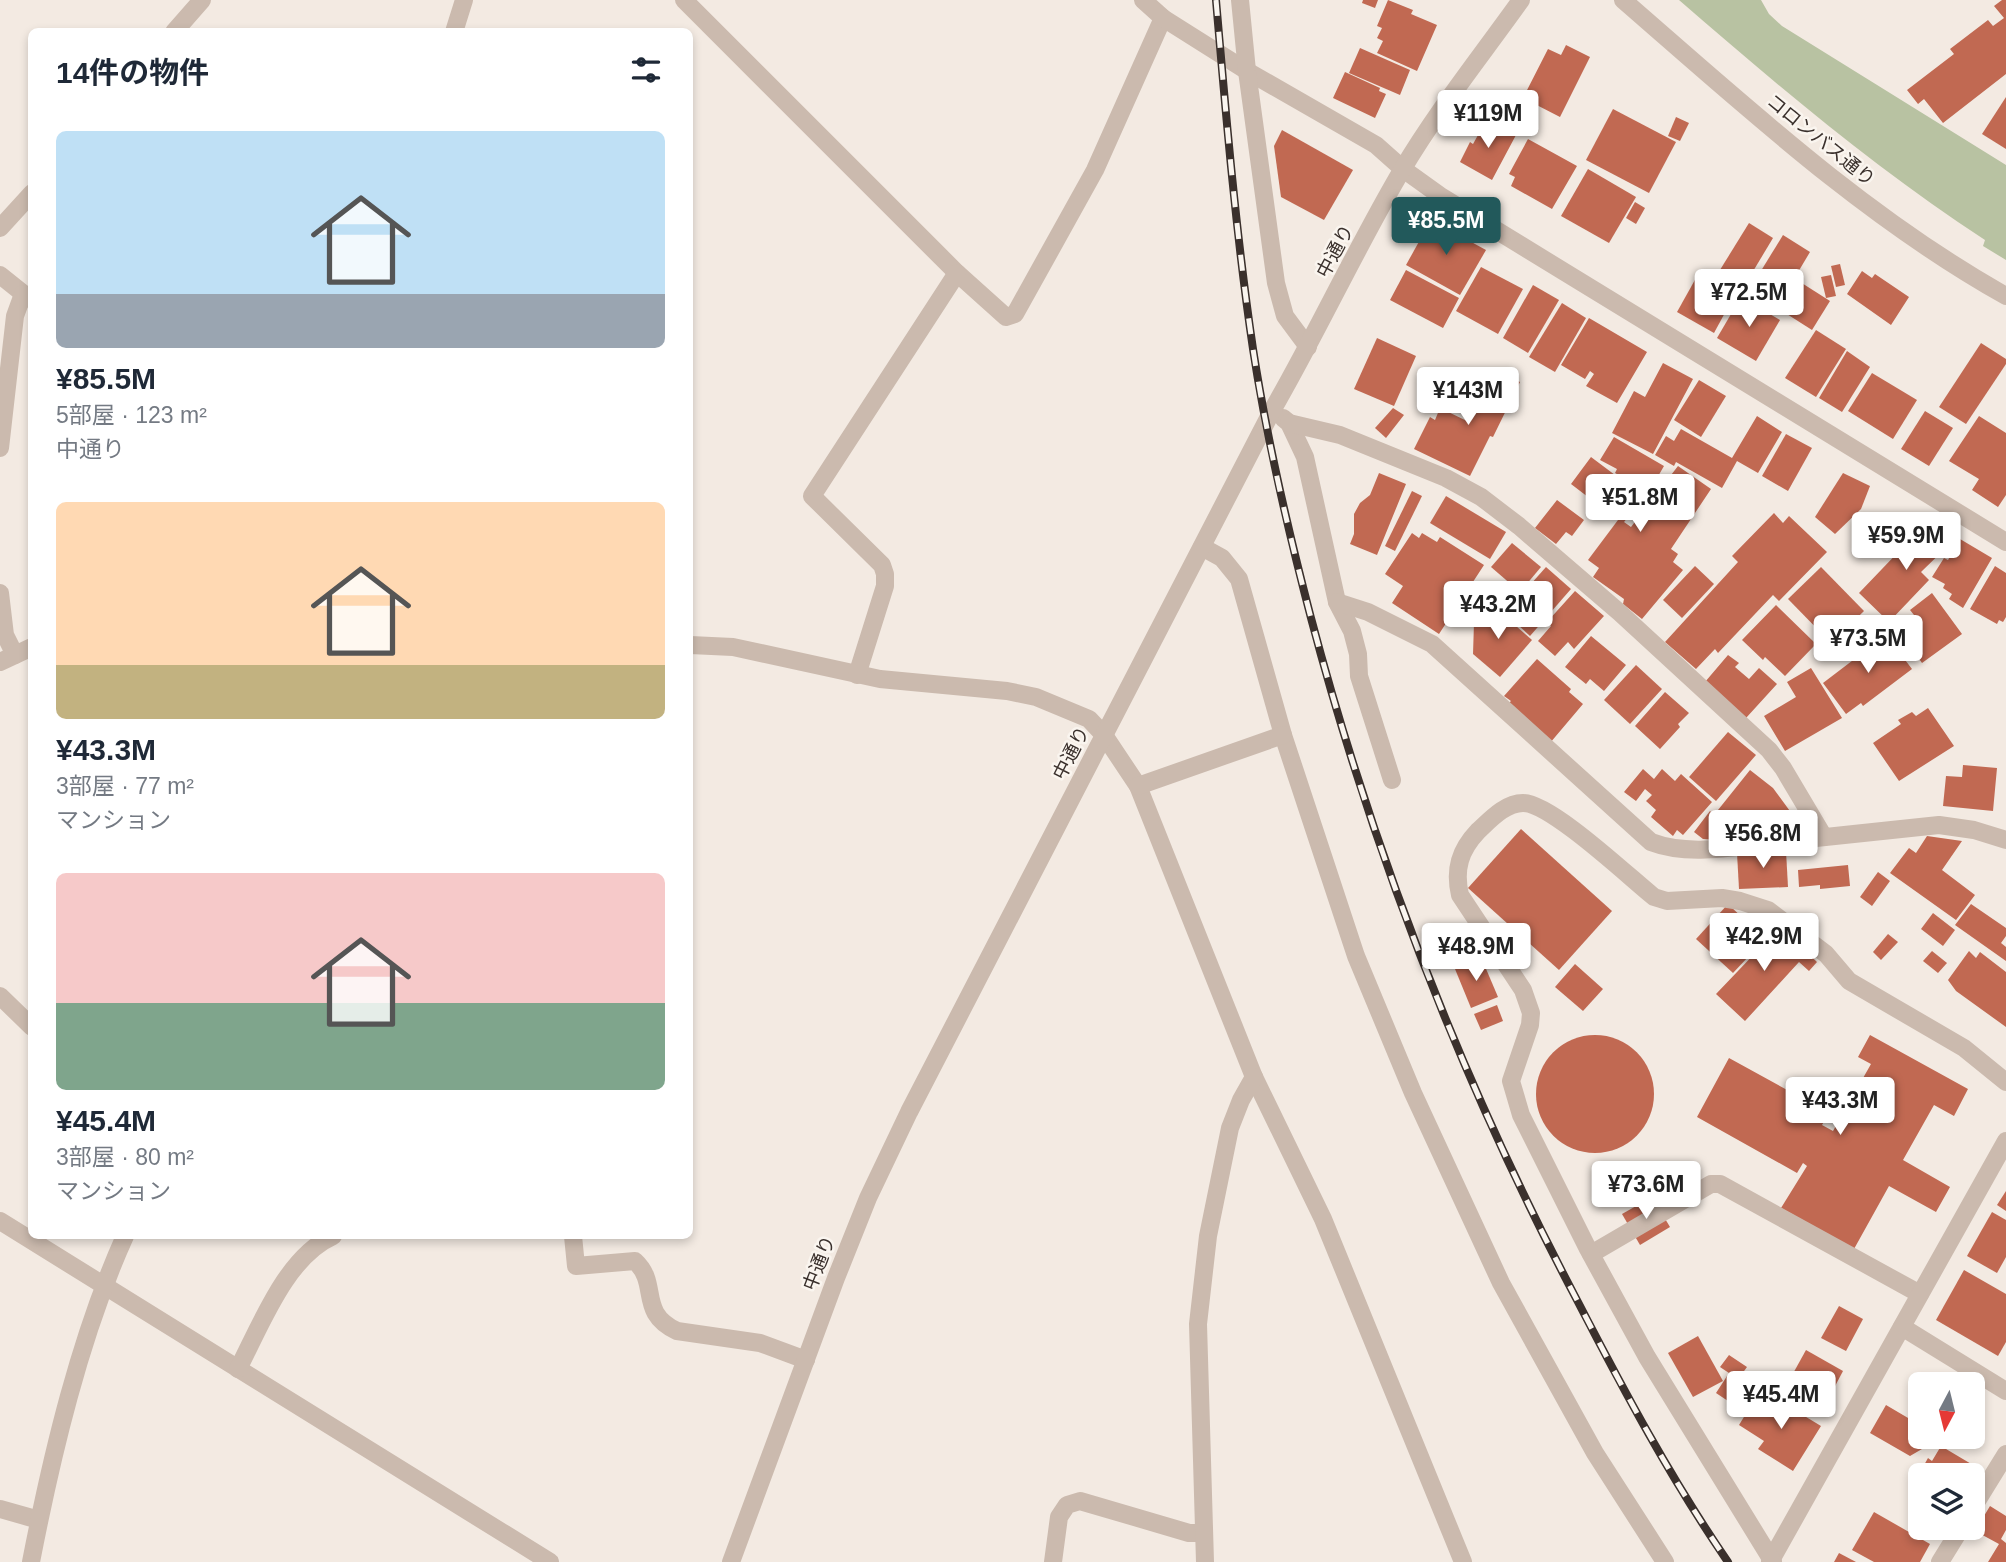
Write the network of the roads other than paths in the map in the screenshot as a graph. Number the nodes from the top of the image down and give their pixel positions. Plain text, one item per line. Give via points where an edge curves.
1 (202, 0) edge
2 (464, 0) edge
3 (684, 0) edge
4 (1143, 0) edge
5 (1240, 0) edge
6 (1521, 0) edge
7 (1623, 0) edge
8 (1163, 18) junction
9 (178, 28) edge
10 (455, 28) edge
11 (1247, 71) junction
12 (1403, 169) junction
13 (28, 197) edge
14 (0, 228) edge
15 (957, 272) junction
16 (0, 275) edge
17 (2006, 296) edge
18 (27, 297) edge
19 (1308, 347) junction
20 (1273, 409) junction
21 (1289, 423) junction
22 (0, 448) edge
23 (2006, 542) edge
24 (1202, 547) junction
25 (0, 593) edge
26 (1337, 603) junction
27 (693, 645) edge
28 (28, 649) edge
29 (7, 658) edge
30 (857, 675) junction
31 (1104, 735) junction
32 (1283, 735) junction
33 (1392, 780) dead end
34 (1138, 786) junction
35 (1824, 837) junction
36 (2006, 840) edge
37 (0, 996) edge
38 (28, 1023) edge
39 (1254, 1077) junction
40 (2006, 1082) edge
41 (2006, 1141) edge
42 (0, 1221) edge
43 (28, 1238) edge
44 (29, 1239) edge
45 (124, 1239) edge
46 (328, 1239) edge
47 (573, 1239) edge
48 (1591, 1254) junction
49 (103, 1284) junction
50 (1920, 1294) junction
51 (1902, 1327) junction
52 (806, 1360) junction
53 (238, 1369) junction
54 (2006, 1391) edge
55 (2006, 1454) edge
56 (1985, 1488) edge
57 (0, 1509) edge
58 (39, 1520) junction
59 (1204, 1533) junction
60 (1954, 1540) edge
61 (1771, 1561) edge
62 (31, 1562) edge
63 (550, 1562) edge
64 (731, 1562) edge
65 (1053, 1562) edge
66 (1205, 1562) edge
67 (1463, 1562) edge
68 (1665, 1562) edge
69 (1940, 1562) edge

1 - 9 street
2 - 10 street
3 - 15 street
4 - 8 street
5 - 11 street
6 - 12 street, 中通り
7 - 17 street, コロンバス通り via 1844,187
8 - 11 street
8 - 15 street via 1095,170 1015,314 1006,317
11 - 12 street via 1376,145
11 - 19 street via 1276,283 1285,316
12 - 19 street, 中通り
12 - 23 street
13 - 14 street
15 - 30 street via 812,496 882,565 885,574
16 - 18 street
18 - 22 street via 15,316
19 - 20 street, 中通り
20 - 21 street
20 - 24 street, 中通り
21 - 26 street via 1305,457
21 - 35 street via 1340,435 1446,478 1512,520 1769,750
24 - 31 street, 中通り
24 - 32 street via 1222,558 1239,579
25 - 29 street
26 - 33 street via 1352,631 1359,676
26 - 35 street via 1367,612 1432,645 1651,842 1679,849
27 - 30 street via 733,647
28 - 29 street
30 - 31 street via 1036,697 1088,719
31 - 34 street
31 - 52 street, 中通り via 909,1112 868,1198
32 - 34 street
32 - 68 street via 1356,956 1413,1093 1501,1283 1595,1453
34 - 39 street
35 - 36 street via 1939,825
37 - 38 street
39 - 59 street via 1230,1128 1208,1236 1198,1324
39 - 67 street via 1323,1219
40 - 48 street via 1964,1048 1849,981 1826,954 1768,911 1722,898 1667,901 1654,897 1550,812 1522,803 1507,807 1466,844 1457,880 1460,895 1523,990 1530,1025 1511,1081 1521,1115
41 - 50 street
42 - 43 street
44 - 49 street
45 - 49 street
46 - 53 street via 309,1251 278,1291
47 - 52 street via 576,1266 635,1261 643,1269 655,1316 665,1325 677,1331 760,1343
48 - 50 street via 1711,1184 1720,1184
48 - 61 street via 1647,1357
49 - 53 street
49 - 58 street
50 - 51 street
51 - 54 street
51 - 61 street
52 - 64 street, 中通り
53 - 63 street
55 - 56 street
57 - 58 street
58 - 62 street
59 - 65 street via 1189,1533 1080,1501 1067,1505 1059,1517
59 - 66 street
60 - 69 street

